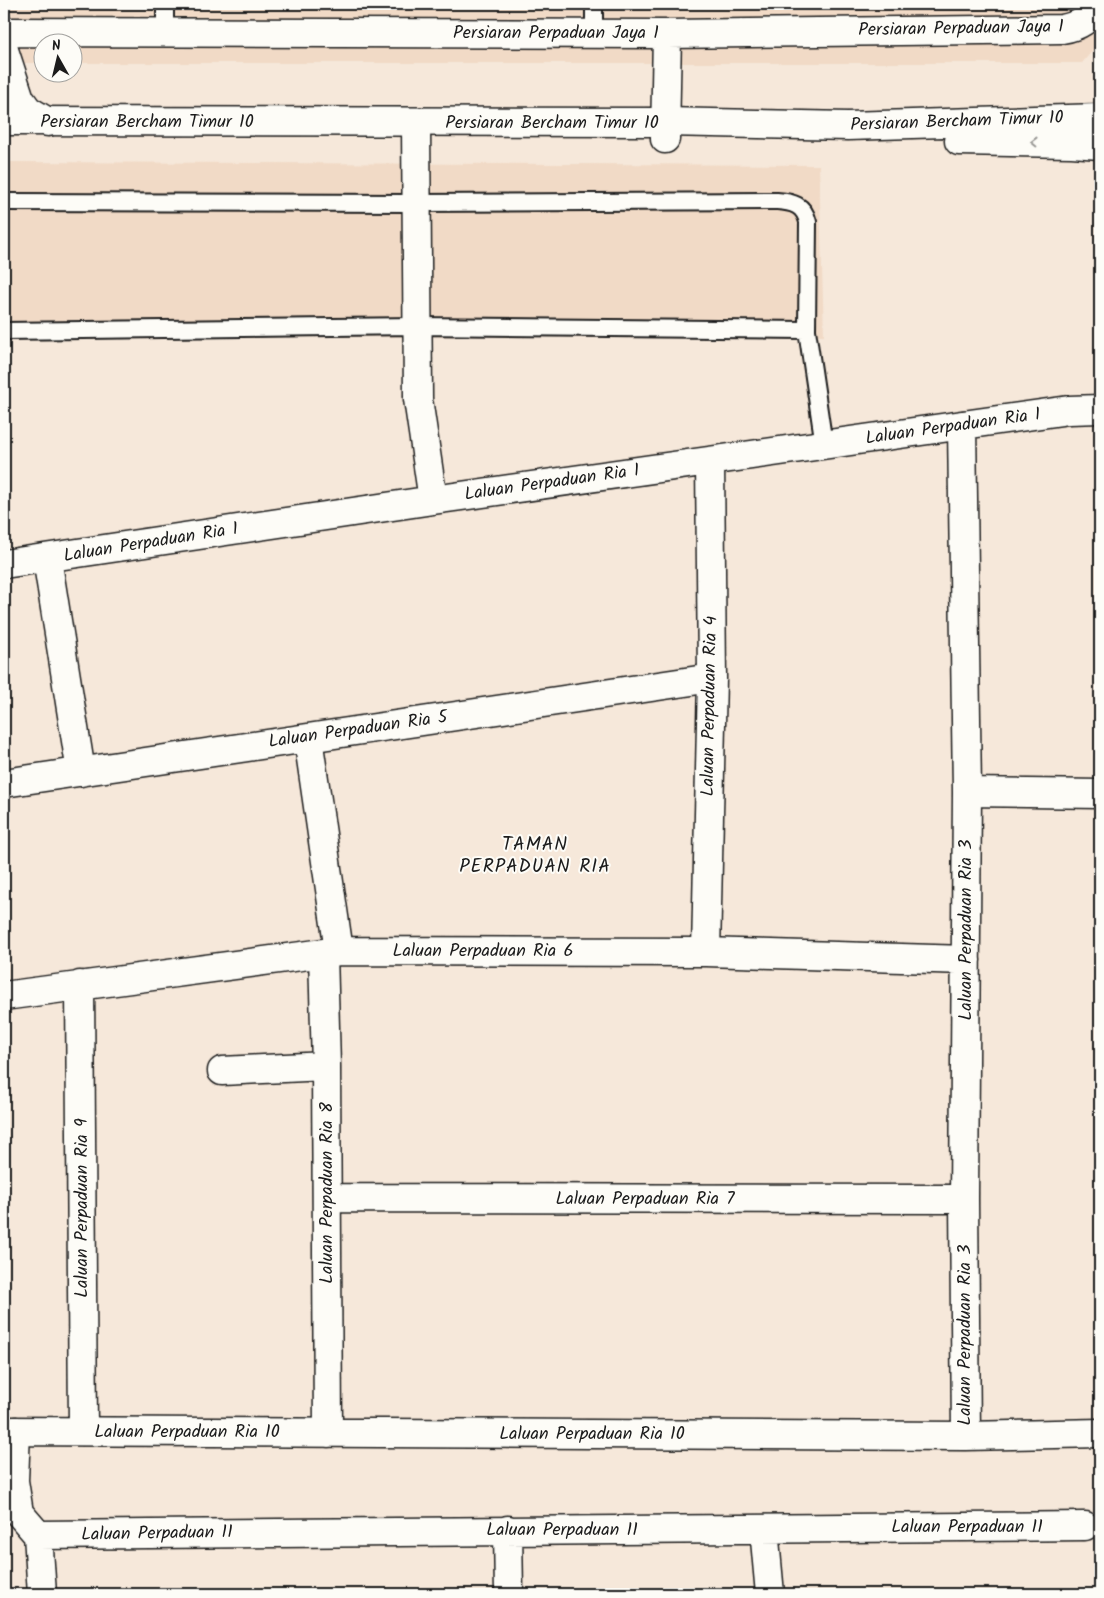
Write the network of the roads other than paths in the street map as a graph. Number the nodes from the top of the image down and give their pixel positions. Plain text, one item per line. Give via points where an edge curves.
1 (165, 4) edge
2 (594, 4) edge
3 (1096, 4) edge
4 (4, 32) edge
5 (165, 33) junction
6 (594, 33) junction
7 (667, 34) junction
8 (4, 50) edge
9 (1100, 108) edge
10 (1100, 118) edge
11 (4, 121) edge
12 (48, 122) junction
13 (967, 124) junction
14 (416, 131) junction
15 (665, 131) junction
16 (4, 136) edge
17 (1100, 140) edge
18 (1072, 143) junction
19 (1100, 145) edge
20 (4, 202) edge
21 (416, 203) junction
22 (416, 326) junction
23 (808, 330) junction
24 (4, 331) edge
25 (1100, 409) edge
26 (962, 425) junction
27 (824, 445) junction
28 (710, 461) junction
29 (433, 500) junction
30 (47, 558) junction
31 (4, 564) edge
32 (712, 678) junction
33 (308, 738) junction
34 (81, 772) junction
35 (4, 784) edge
36 (966, 792) junction
37 (1100, 794) edge
38 (331, 952) junction
39 (706, 952) junction
40 (966, 960) junction
41 (80, 986) junction
42 (4, 996) edge
43 (326, 1066) junction
44 (222, 1071) dead end
45 (327, 1198) junction
46 (964, 1199) junction
47 (10, 1431) edge
48 (84, 1432) junction
49 (328, 1433) junction
50 (1100, 1433) edge
51 (966, 1436) junction
52 (1085, 1526) dead end
53 (764, 1529) junction
54 (508, 1530) junction
55 (38, 1535) junction
56 (42, 1594) edge
57 (509, 1594) edge
58 (770, 1594) edge

1 - 5 lane
2 - 6 lane
3 - 7 street, Persiaran Perpaduan Jaya 1 via 1085,21 1075,27 1062,28
4 - 5 street, Persiaran Perpaduan Jaya 1
5 - 6 street, Persiaran Perpaduan Jaya 1
6 - 7 street, Persiaran Perpaduan Jaya 1
7 - 15 street
8 - 12 street via 20,99 28,110
9 - 13 street
10 - 13 street, Persiaran Bercham Timur 10
11 - 12 street, Persiaran Bercham Timur 10
12 - 14 street, Persiaran Bercham Timur 10
13 - 15 street, Persiaran Bercham Timur 10
14 - 15 street, Persiaran Bercham Timur 10
14 - 16 street, Persiaran Bercham Timur 10
14 - 21 street
18 -> 15 street, Persiaran Bercham Timur 10
17 - 18 street
18 - 19 street, Persiaran Bercham Timur 10
20 - 21 lane
21 - 22 street
21 - 23 lane via 795,203 806,214 808,222
22 - 23 lane
22 - 24 lane
22 - 29 street via 418,400
23 - 27 lane
25 - 26 street, Laluan Perpaduan Ria 1 via 1069,410
26 - 27 street, Laluan Perpaduan Ria 1
26 - 36 street, Laluan Perpaduan Ria 3
27 - 28 street, Laluan Perpaduan Ria 1
28 - 29 street, Laluan Perpaduan Ria 1
28 - 32 street, Laluan Perpaduan Ria 4
29 - 30 street, Laluan Perpaduan Ria 1
30 - 31 street, Laluan Perpaduan Ria 1
30 - 34 street
32 - 33 street, Laluan Perpaduan Ria 5
32 - 39 street, Laluan Perpaduan Ria 4
33 - 34 street, Laluan Perpaduan Ria 5
33 - 38 street, Laluan Perpaduan Ria 8
34 - 35 street, Laluan Perpaduan Ria 5
36 - 37 street
36 - 40 street, Laluan Perpaduan Ria 3
38 - 39 street, Laluan Perpaduan Ria 6
38 - 41 street, Laluan Perpaduan Ria 6
38 - 43 street, Laluan Perpaduan Ria 8
39 - 40 street, Laluan Perpaduan Ria 6
40 - 46 street, Laluan Perpaduan Ria 3
41 - 42 street, Laluan Perpaduan Ria 6
41 - 48 street, Laluan Perpaduan Ria 9
43 - 44 street
43 - 45 street, Laluan Perpaduan Ria 8
45 - 46 street, Laluan Perpaduan Ria 7
45 - 49 street, Laluan Perpaduan Ria 8
46 - 51 street, Laluan Perpaduan Ria 3
47 - 48 street, Laluan Perpaduan Ria 10
47 - 55 street via 19,1513
48 - 49 street, Laluan Perpaduan Ria 10
49 - 51 street, Laluan Perpaduan Ria 10
50 - 51 street, Laluan Perpaduan Ria 10
52 - 53 street, Laluan Perpaduan 11
53 - 54 street, Laluan Perpaduan 11
53 - 58 street
54 - 55 street, Laluan Perpaduan 11
54 - 57 street
55 - 56 street

